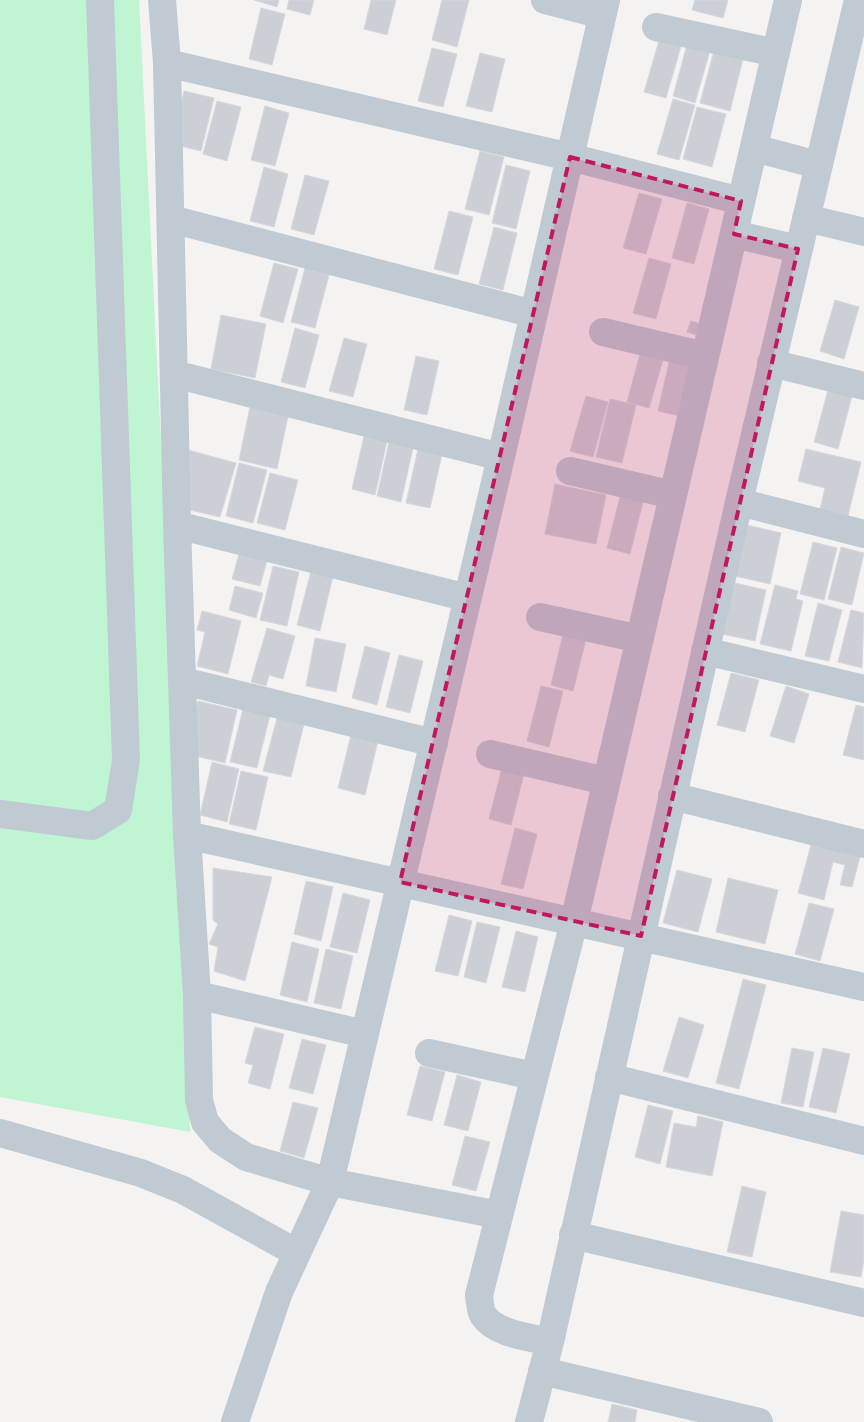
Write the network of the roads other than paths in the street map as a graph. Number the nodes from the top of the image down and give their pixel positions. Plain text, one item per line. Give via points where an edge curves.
1 (100, 0) edge
2 (162, 0) edge
3 (545, 0) edge
4 (788, 0) edge
5 (858, 0) edge
6 (604, 7) edge
7 (656, 27) dead end
8 (776, 53) junction
9 (167, 63) junction
10 (853, 67) edge
11 (754, 148) junction
12 (570, 157) junction
13 (818, 165) junction
14 (741, 202) junction
15 (806, 218) junction
16 (171, 219) junction
17 (864, 232) edge
18 (734, 234) junction
19 (798, 249) junction
20 (534, 314) junction
21 (603, 332) dead end
22 (705, 356) junction
23 (771, 363) junction
24 (174, 374) junction
25 (864, 386) edge
26 (501, 458) junction
27 (570, 471) dead end
28 (673, 495) junction
29 (739, 502) junction
30 (177, 525) junction
31 (864, 534) edge
32 (468, 598) junction
33 (540, 617) dead end
34 (640, 638) junction
35 (705, 651) junction
36 (183, 681) junction
37 (864, 689) edge
38 (434, 743) junction
39 (490, 754) dead end
40 (606, 781) junction
41 (672, 796) junction
42 (0, 814) edge
43 (187, 835) junction
44 (864, 844) edge
45 (400, 882) junction
46 (574, 922) junction
47 (641, 936) junction
48 (864, 987) edge
49 (197, 994) junction
50 (365, 1034) junction
51 (428, 1054) dead end
52 (534, 1076) junction
53 (609, 1078) junction
54 (0, 1134) edge
55 (864, 1141) edge
56 (330, 1182) junction
57 (499, 1215) junction
58 (574, 1235) junction
59 (297, 1253) junction
60 (864, 1303) edge
61 (550, 1342) junction
62 (542, 1371) junction
63 (236, 1422) edge
64 (529, 1422) edge
65 (759, 1422) edge

1 - 42 street via 126,760 118,810 92,826
2 - 9 street
3 - 6 street
4 - 8 street
5 - 10 street
6 - 12 street
7 - 8 street
8 - 11 street
9 - 12 street
9 - 16 street
10 - 13 street
11 - 13 street
11 - 14 street
12 - 14 street
12 - 20 street
13 - 15 street
14 - 18 street
15 - 17 street
15 - 19 street
16 - 20 street
16 - 24 street
18 - 19 street
18 - 22 street
19 - 23 street
20 - 26 street
21 - 22 street
22 - 28 street
23 - 25 street
23 - 29 street
24 - 26 street
24 - 30 street
26 - 32 street
27 - 28 street
28 - 34 street
29 - 31 street
29 - 35 street
30 - 32 street
30 - 36 street
32 - 38 street
33 - 34 street
34 - 40 street
35 - 37 street
35 - 41 street
36 - 38 street
36 - 43 street
38 - 45 street
39 - 40 street
40 - 46 street
41 - 44 street
41 - 47 street
43 - 45 street
43 - 49 street
45 - 46 street
45 - 50 street
46 - 47 street
46 - 52 street
47 - 48 street
47 - 53 street
49 - 50 street
49 - 56 street via 199,1100 204,1122 220,1140 246,1157
50 - 56 street
51 - 52 street
52 - 57 street
53 - 55 street
53 - 58 street
54 - 59 street via 141,1173 183,1190
56 - 57 street
56 - 59 street
57 - 61 street via 479,1295 482,1313 490,1323 502,1329
58 - 60 street
58 - 61 street
59 - 63 street via 279,1292
61 - 62 street
62 - 64 street
62 - 65 street

